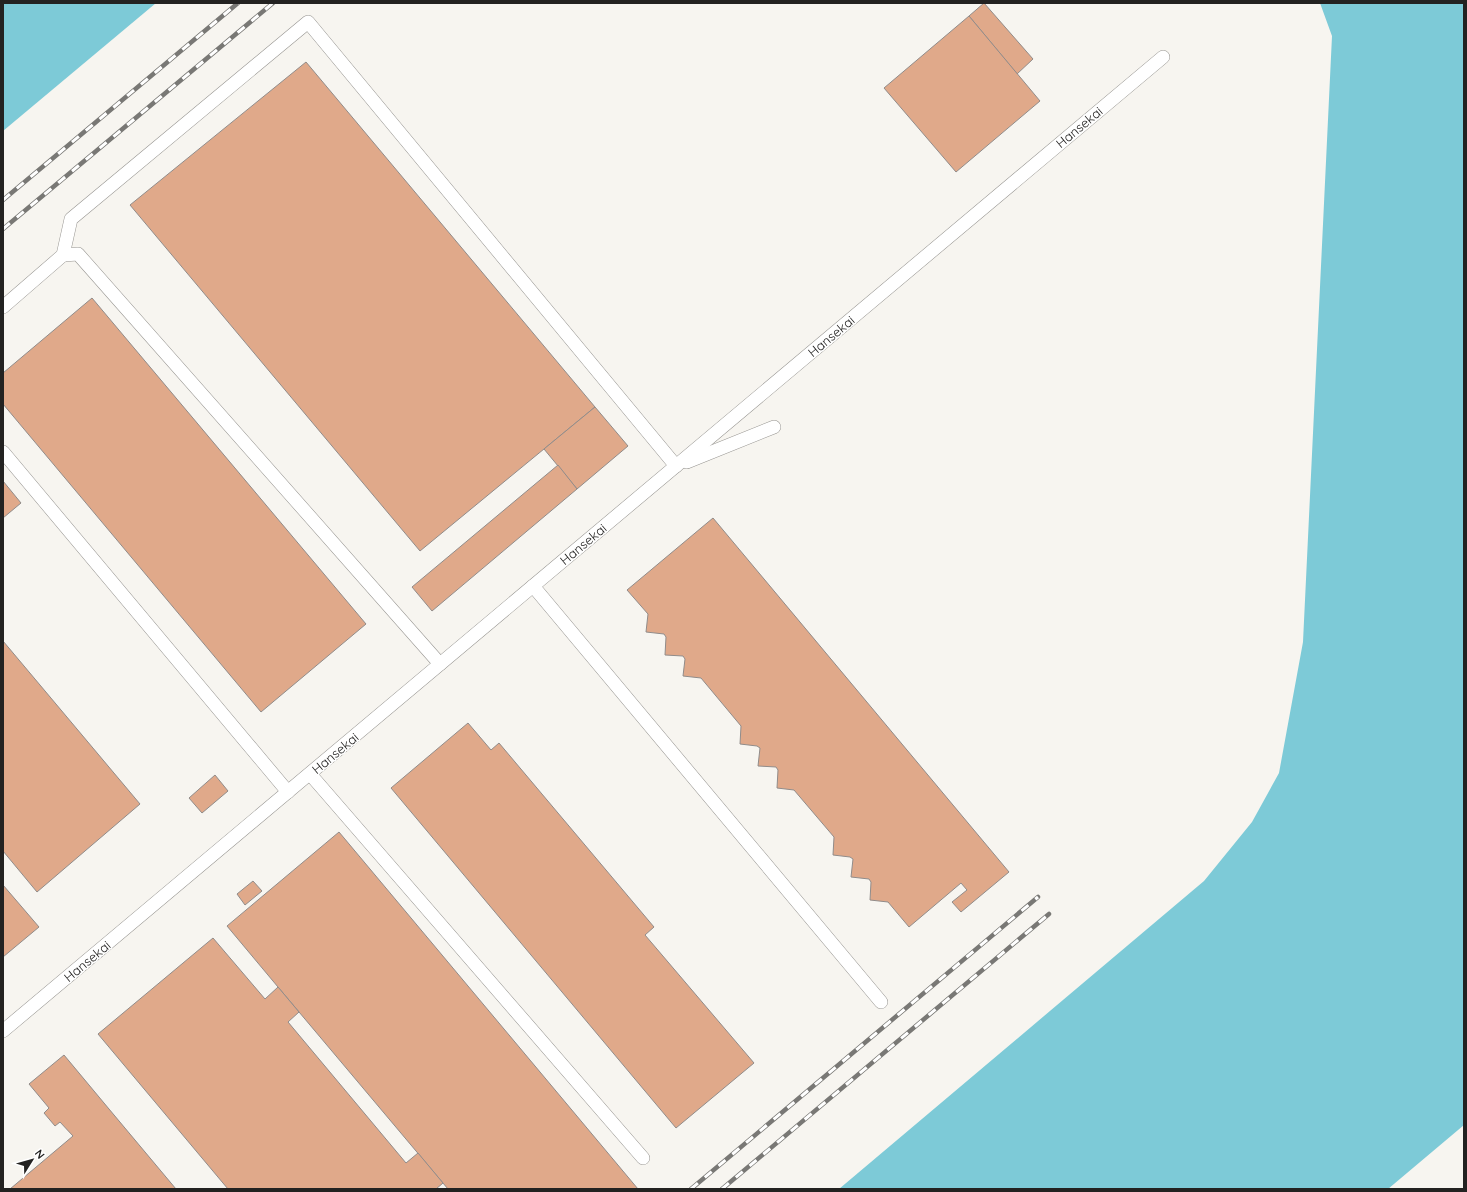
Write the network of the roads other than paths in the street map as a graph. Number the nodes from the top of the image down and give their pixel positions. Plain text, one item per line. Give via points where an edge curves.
1 (1163, 57) dead end
2 (63, 255) junction
3 (3, 307) edge
4 (774, 427) dead end
5 (3, 452) edge
6 (676, 466) junction
7 (533, 586) junction
8 (440, 664) junction
9 (310, 774) junction
10 (288, 792) junction
11 (881, 1002) dead end
12 (3, 1031) edge
13 (643, 1158) dead end

1 - 6 lane, Hansekai
2 - 3 lane
2 - 6 lane via 71,219 308,22
2 - 8 lane via 78,254
4 - 6 lane
5 - 10 lane
6 - 7 lane, Hansekai
7 - 8 lane, Hansekai
7 - 11 lane
8 - 9 lane, Hansekai
9 - 10 lane, Hansekai
9 - 13 lane
10 - 12 lane, Hansekai

